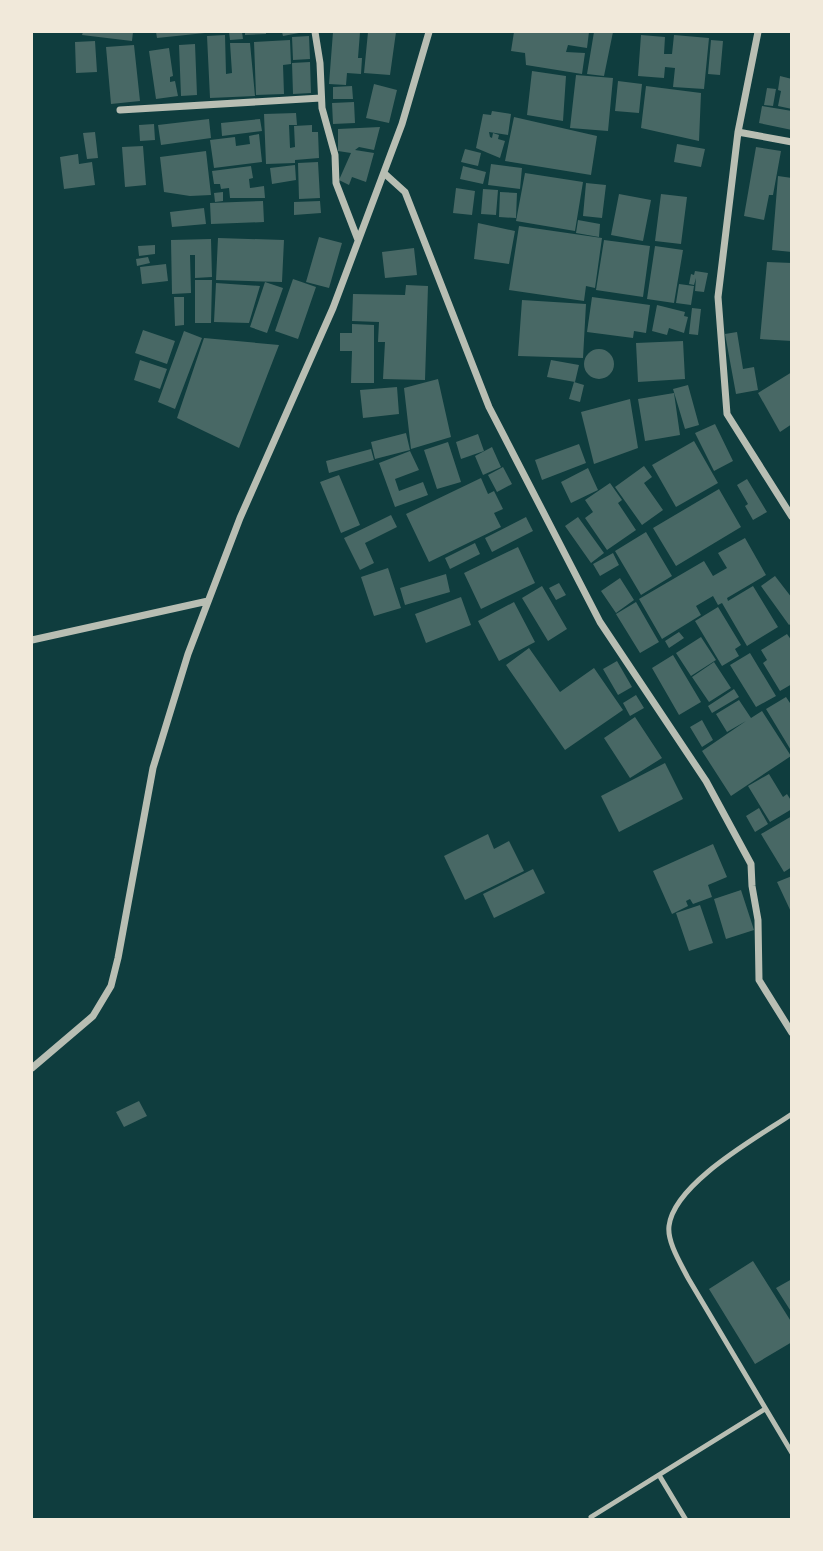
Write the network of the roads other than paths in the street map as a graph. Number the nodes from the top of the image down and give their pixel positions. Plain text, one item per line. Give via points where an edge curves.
1 (315, 32) edge
2 (429, 32) edge
3 (758, 32) edge
4 (321, 98) junction
5 (120, 110) dead end
6 (738, 132) junction
7 (792, 142) edge
8 (384, 173) junction
9 (358, 240) junction
10 (792, 517) edge
11 (208, 601) junction
12 (32, 639) edge
13 (792, 1033) edge
14 (32, 1068) edge
15 (792, 1114) edge
16 (765, 1409) junction
17 (792, 1453) edge
18 (659, 1475) junction
19 (591, 1517) dead end
20 (686, 1520) edge

1 - 4 street
2 - 8 street
3 - 6 street
4 - 5 street
4 - 9 street via 335,155 336,183
6 - 7 street
6 - 10 street via 718,297 727,414
8 - 9 street
8 - 13 street via 405,192 489,407 600,622 706,781 751,864 759,980
9 - 11 street
11 - 12 street
11 - 14 street via 153,768 111,986 93,1016
15 - 16 lane via 700,1177 680,1201 669,1227 688,1278
16 - 17 lane
16 - 18 lane
18 - 19 lane
18 - 20 lane

